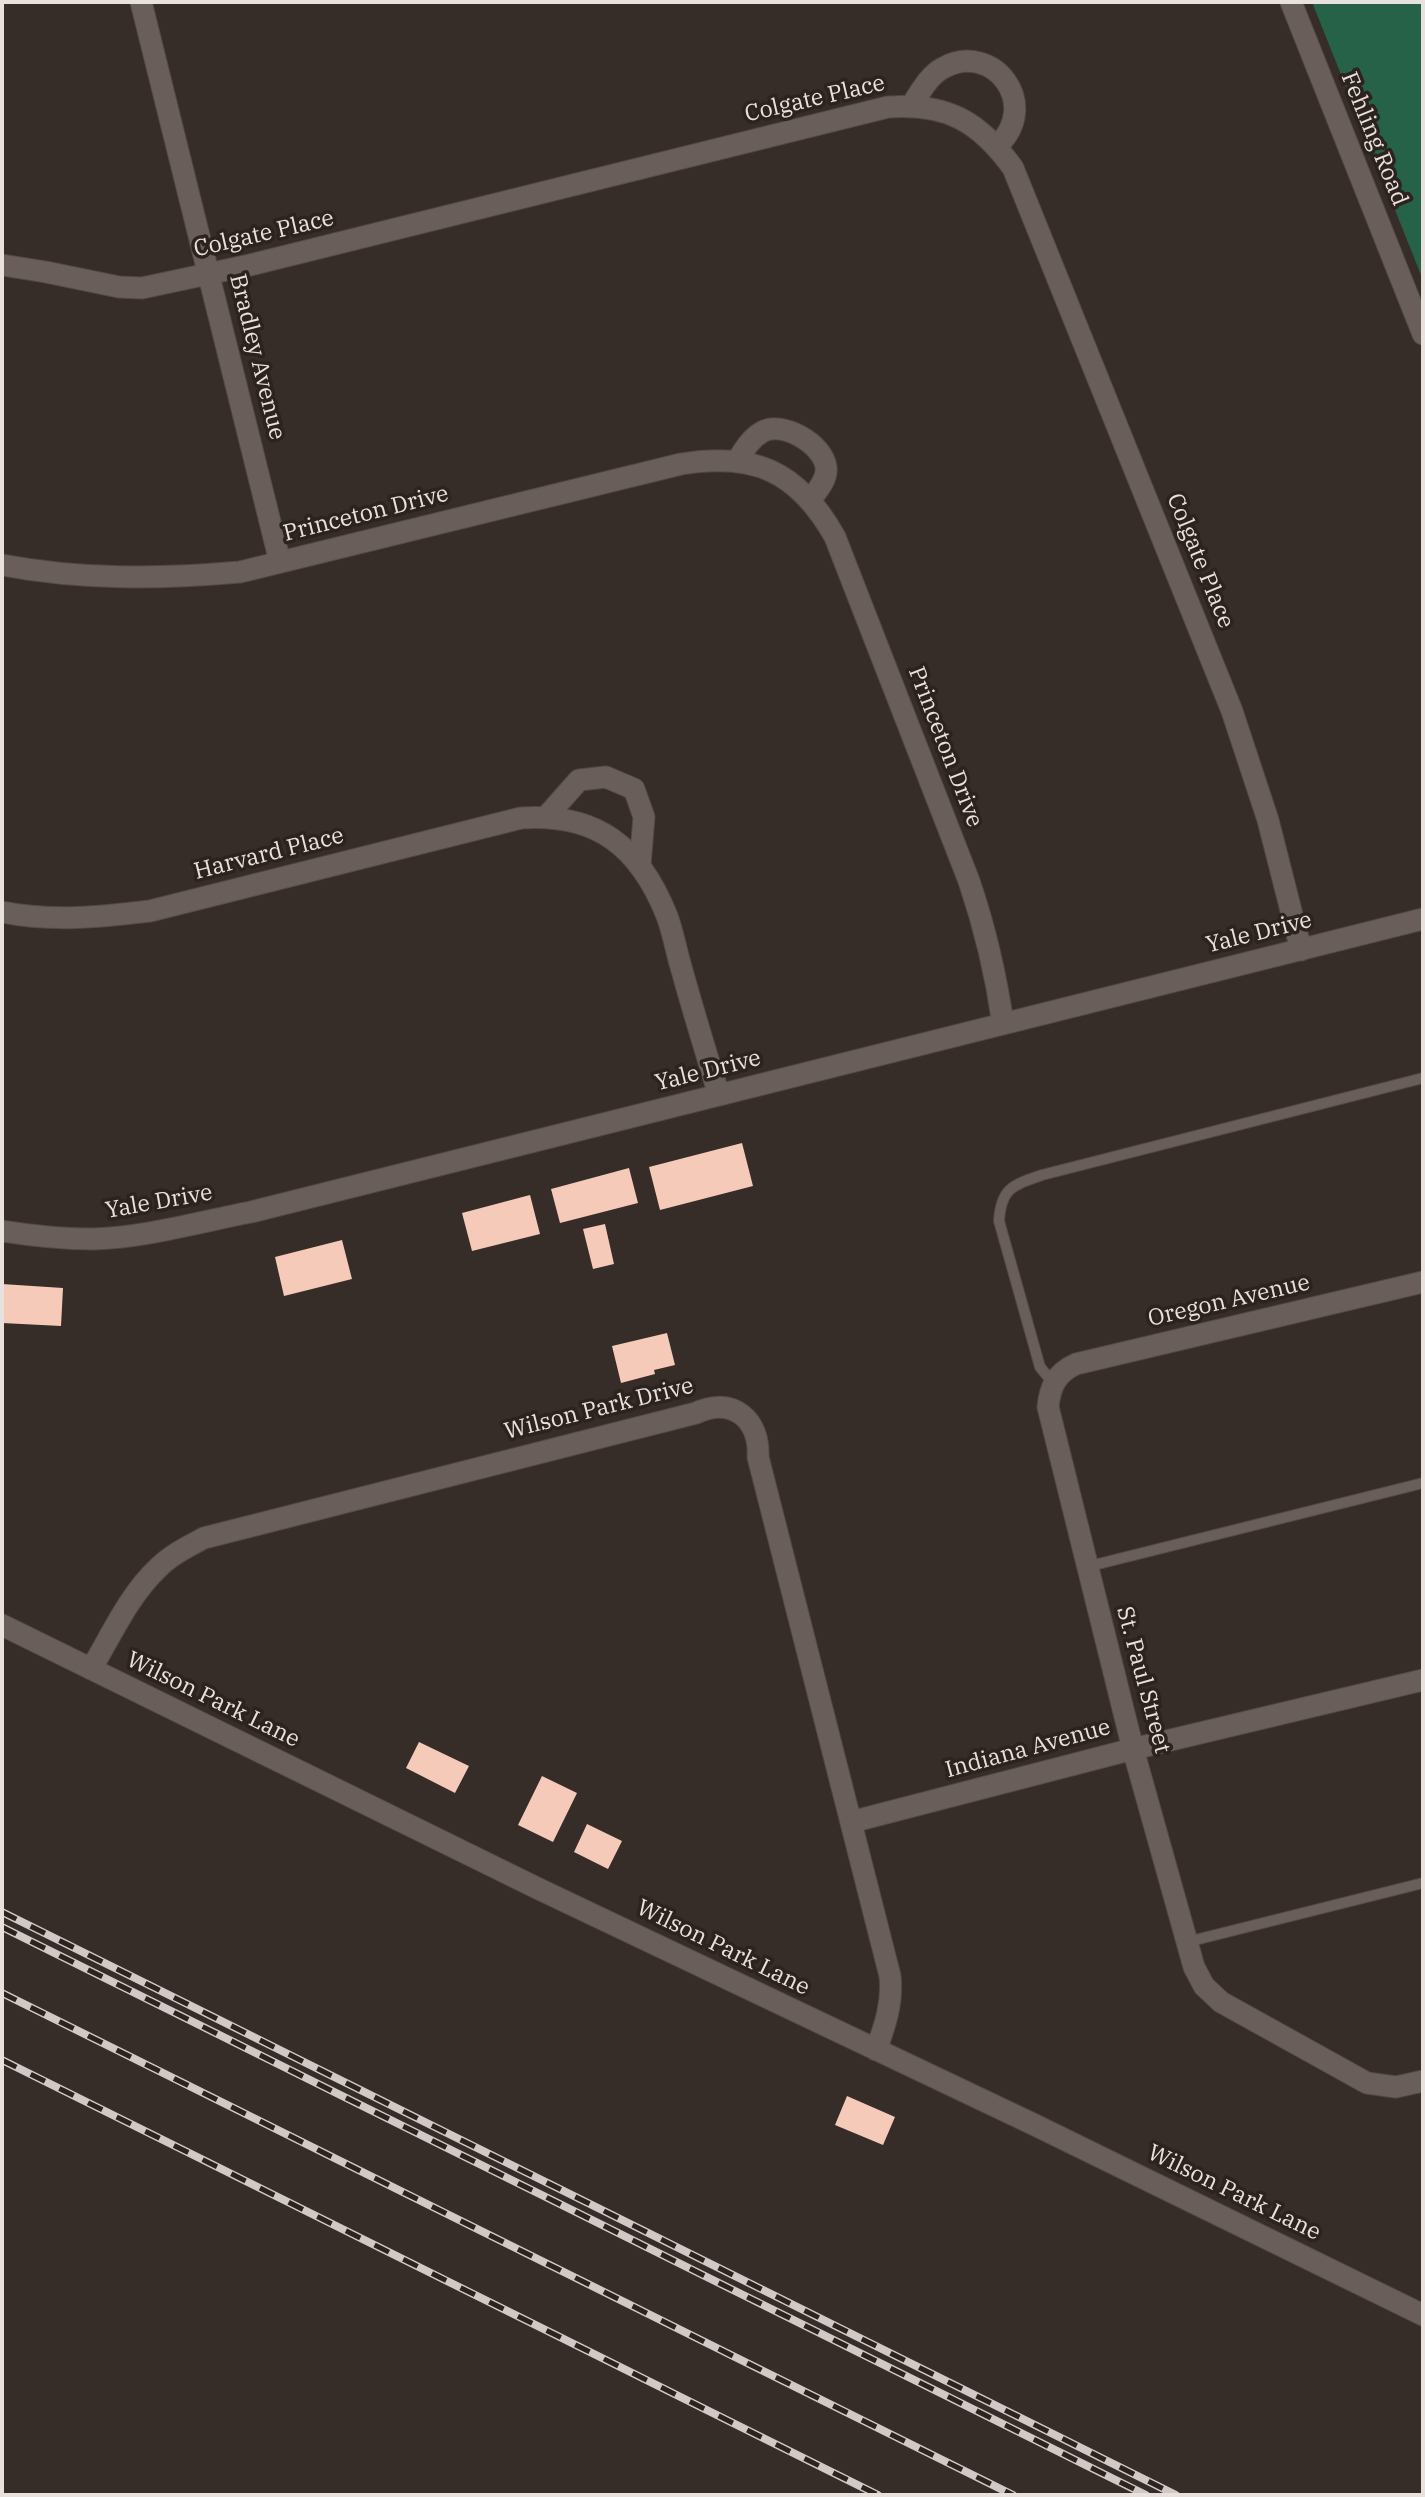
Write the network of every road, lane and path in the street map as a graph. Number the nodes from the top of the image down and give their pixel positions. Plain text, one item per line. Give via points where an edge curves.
1 (141, 2) edge
2 (1291, 2) edge
3 (911, 106) junction
4 (997, 146) junction
5 (2, 265) edge
6 (210, 274) junction
7 (1423, 334) edge
8 (737, 461) junction
9 (810, 500) junction
10 (280, 562) junction
11 (2, 565) edge
12 (547, 816) junction
13 (639, 865) junction
14 (2, 912) edge
15 (1423, 919) edge
16 (1301, 950) junction
17 (1003, 1024) junction
18 (1423, 1078) edge
19 (719, 1095) junction
20 (2, 1231) edge
21 (1423, 1282) edge
22 (1053, 1383) junction
23 (1423, 1483) edge
24 (1086, 1567) junction
25 (2, 1625) edge
26 (92, 1669) junction
27 (1423, 1680) edge
28 (1133, 1749) junction
29 (851, 1822) junction
30 (1423, 1883) edge
31 (1187, 1942) junction
32 (876, 2050) junction
33 (1423, 2081) edge
34 (1423, 2315) edge

1 - 6 street, Bradley Avenue
2 - 7 street, Fehling Road
3 - 4 street, Colgate Place via 956,116
3 - 4 street via 929,79 954,63 970,61 995,70 1006,78 1015,102 1012,127
3 - 6 street, Colgate Place via 888,107
4 - 16 street, Colgate Place via 1013,168 1232,711 1268,820
5 - 6 street, Colgate Place via 142,288
6 - 10 street, Bradley Avenue
8 - 9 street, Princeton Drive via 788,480
8 - 9 street via 764,430 786,429 817,448 826,465 821,487
8 - 10 street, Princeton Drive via 681,464
9 - 17 street, Princeton Drive via 835,537 969,881 996,975
10 - 11 street, Princeton Drive via 240,572 175,578 109,578
12 - 13 street, Harvard Place via 597,829 619,843
12 - 13 street via 579,780 606,777 634,789 644,817
12 - 14 street, Harvard Place via 521,818 150,911 60,918
13 - 19 street, Harvard Place via 668,918
15 - 16 street, Yale Drive
16 - 17 street, Yale Drive
17 - 19 street, Yale Drive
18 - 22 lane via 1016,1184 1000,1202 999,1221 1040,1367
19 - 20 street, Yale Drive via 251,1212 141,1234 97,1239
21 - 22 street, Oregon Avenue via 1076,1364
22 - 24 street, St. Paul Street via 1048,1407
23 - 24 lane
24 - 28 street, St. Paul Street
25 - 26 street, Wilson Park Lane
26 - 29 street, Wilson Park Drive via 139,1590 179,1551 204,1538 721,1406 747,1418 759,1443 758,1457
26 - 32 street, Wilson Park Lane
27 - 28 street, Indiana Avenue
28 - 29 street, Indiana Avenue
28 - 31 street, St. Paul Street
29 - 32 street, Wilson Park Drive via 892,1993
30 - 31 lane
31 - 33 street, St. Paul Street via 1204,1986 1221,2002 1374,2086
32 - 34 street, Wilson Park Lane

